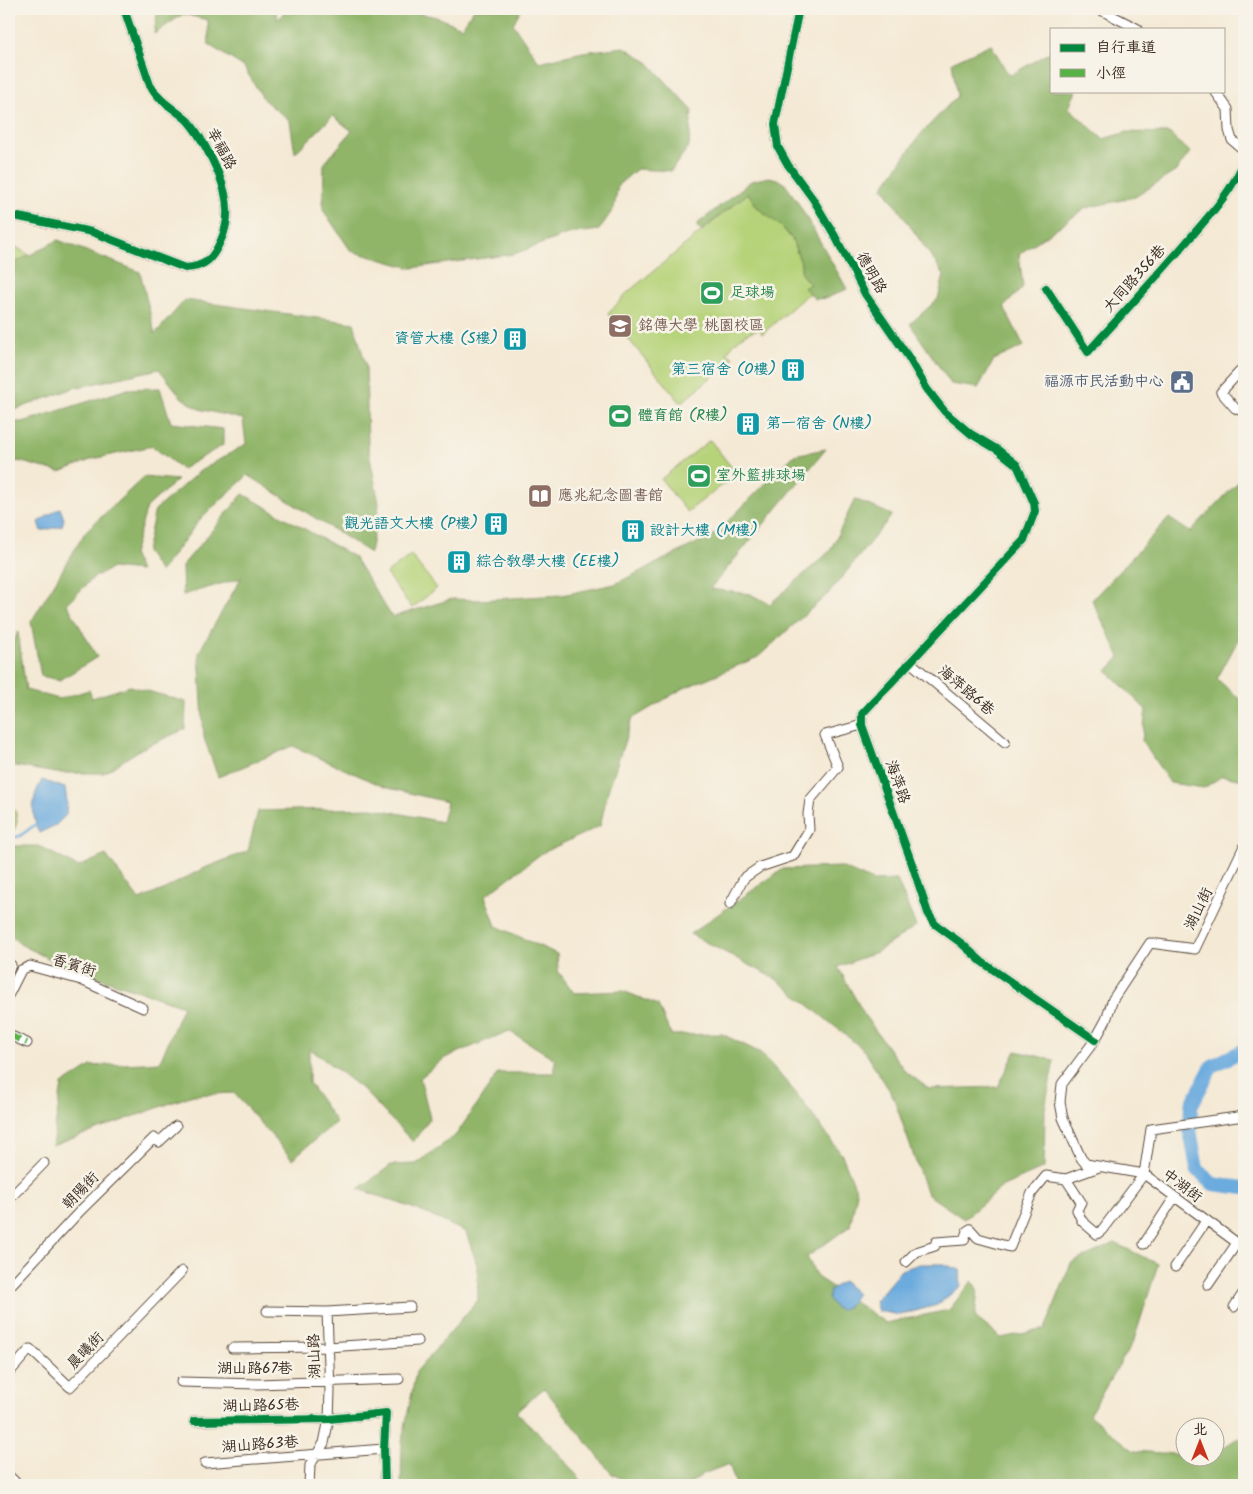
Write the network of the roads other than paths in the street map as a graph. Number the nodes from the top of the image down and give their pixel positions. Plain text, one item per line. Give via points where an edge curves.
1 (124, 9) edge
2 (799, 9) edge
3 (1099, 9) edge
4 (1136, 28) edge
5 (1217, 92) edge
6 (1244, 150) edge
7 (1244, 161) edge
8 (9, 215) edge
9 (1046, 288) dead end
10 (1244, 367) edge
11 (1244, 412) edge
12 (910, 662) junction
13 (862, 725) junction
14 (1005, 742) dead end
15 (1244, 846) edge
16 (730, 904) dead end
17 (9, 994) edge
18 (143, 1008) dead end
19 (9, 1035) edge
20 (1095, 1040) junction
21 (27, 1043) dead end
22 (1244, 1116) edge
23 (176, 1126) dead end
24 (44, 1162) dead end
25 (1099, 1166) junction
26 (1144, 1174) junction
27 (1066, 1179) junction
28 (1174, 1198) junction
29 (9, 1199) edge
30 (1206, 1221) junction
31 (1144, 1244) dead end
32 (1241, 1245) edge
33 (906, 1262) dead end
34 (1176, 1267) dead end
35 (182, 1271) dead end
36 (1208, 1284) dead end
37 (9, 1287) edge
38 (1244, 1292) edge
39 (410, 1307) dead end
40 (1234, 1307) dead end
41 (267, 1311) dead end
42 (327, 1312) junction
43 (418, 1341) dead end
44 (328, 1347) junction
45 (232, 1348) dead end
46 (9, 1373) edge
47 (399, 1379) dead end
48 (181, 1382) dead end
49 (330, 1382) junction
50 (329, 1419) junction
51 (194, 1421) dead end
52 (384, 1449) junction
53 (317, 1454) junction
54 (205, 1463) dead end
55 (9, 1476) edge
56 (18, 1485) edge
57 (309, 1485) edge
58 (385, 1485) edge

1 - 8 street, 幸福路 via 155,95 198,133 219,173 225,190 226,229 215,255 198,267 185,268 92,232
2 - 12 street, 德明路 via 775,124 778,147 835,236 865,294 927,389 945,412 971,434 1017,465 1034,503 1035,511 1024,540
3 - 4 street
5 - 6 street via 1228,109 1232,140
7 - 9 street, 大同路356巷 via 1240,173 1210,214 1088,352
10 - 11 street via 1221,392 1235,408
12 - 13 street via 862,714
12 - 14 street, 海萍路6巷
13 - 16 street via 825,735 838,767 810,800 809,830 793,856 760,867 744,878
13 - 20 street, 海萍路 via 928,913 935,924 962,942 982,962
15 - 20 street, 湖山街 via 1195,950 1150,943 1113,999
17 - 18 street, 香賓街 via 21,970 30,966 81,980
19 - 21 street
20 - 25 street, 中湖街 via 1062,1084 1060,1102 1063,1118 1081,1158 1086,1164
22 - 26 street via 1151,1129
23 - 37 street, 朝陽街 via 158,1142 154,1138
24 - 29 street
25 - 26 street, 中湖街
25 - 27 street
26 - 27 street via 1097,1234 1082,1221 1077,1210 1081,1202
26 - 28 street, 中湖街
27 - 33 street via 1046,1176 1032,1193 1010,1247 978,1238 970,1229 964,1240 936,1242 935,1246 916,1252
28 - 30 street, 中湖街
28 - 31 street
30 - 32 street, 中湖街
30 - 34 street
32 - 36 street
35 - 46 street, 晨曦街 via 70,1387 30,1349
38 - 40 street
39 - 42 street
41 - 42 street
42 - 44 street, 湖山路
43 - 44 street
44 - 45 street
44 - 49 street, 湖山路
47 - 49 street, 湖山路67巷
48 - 49 street, 湖山路67巷
49 - 50 street, 湖山路
50 - 51 street, 湖山路65巷
50 - 52 street, 湖山路65巷 via 386,1413
50 - 53 street, 湖山路 via 324,1443
52 - 53 street, 湖山路63巷
52 - 58 street
53 - 54 street, 湖山路63巷
53 - 57 street, 湖山路 via 310,1465
55 - 56 street

